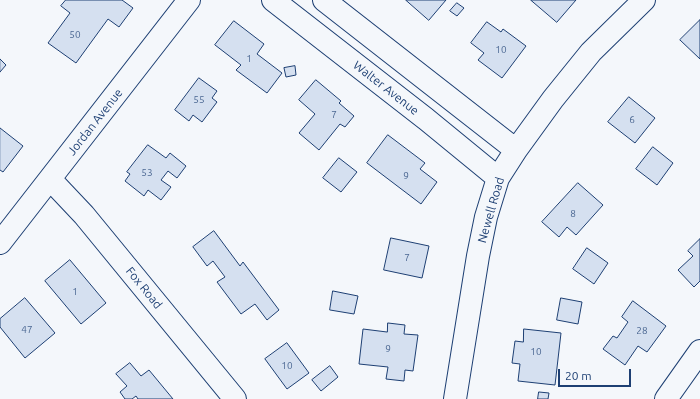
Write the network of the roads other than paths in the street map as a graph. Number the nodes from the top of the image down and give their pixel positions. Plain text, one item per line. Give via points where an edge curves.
1 (189, 0) edge
2 (273, 0) edge
3 (324, 0) edge
4 (644, 0) edge
5 (516, 150) junction
6 (498, 178) junction
7 (50, 179) junction
8 (0, 243) edge
9 (700, 351) edge
10 (235, 399) edge
11 (455, 399) edge
12 (666, 399) edge

1 - 7 street, Jordan Avenue
2 - 6 street, Walter Avenue
3 - 5 street
4 - 5 street, Newell Road via 591,52
5 - 6 street, Newell Road
6 - 11 street, Newell Road via 478,256
7 - 8 street, Jordan Avenue
7 - 10 street, Fox Road via 84,215
9 - 12 street

